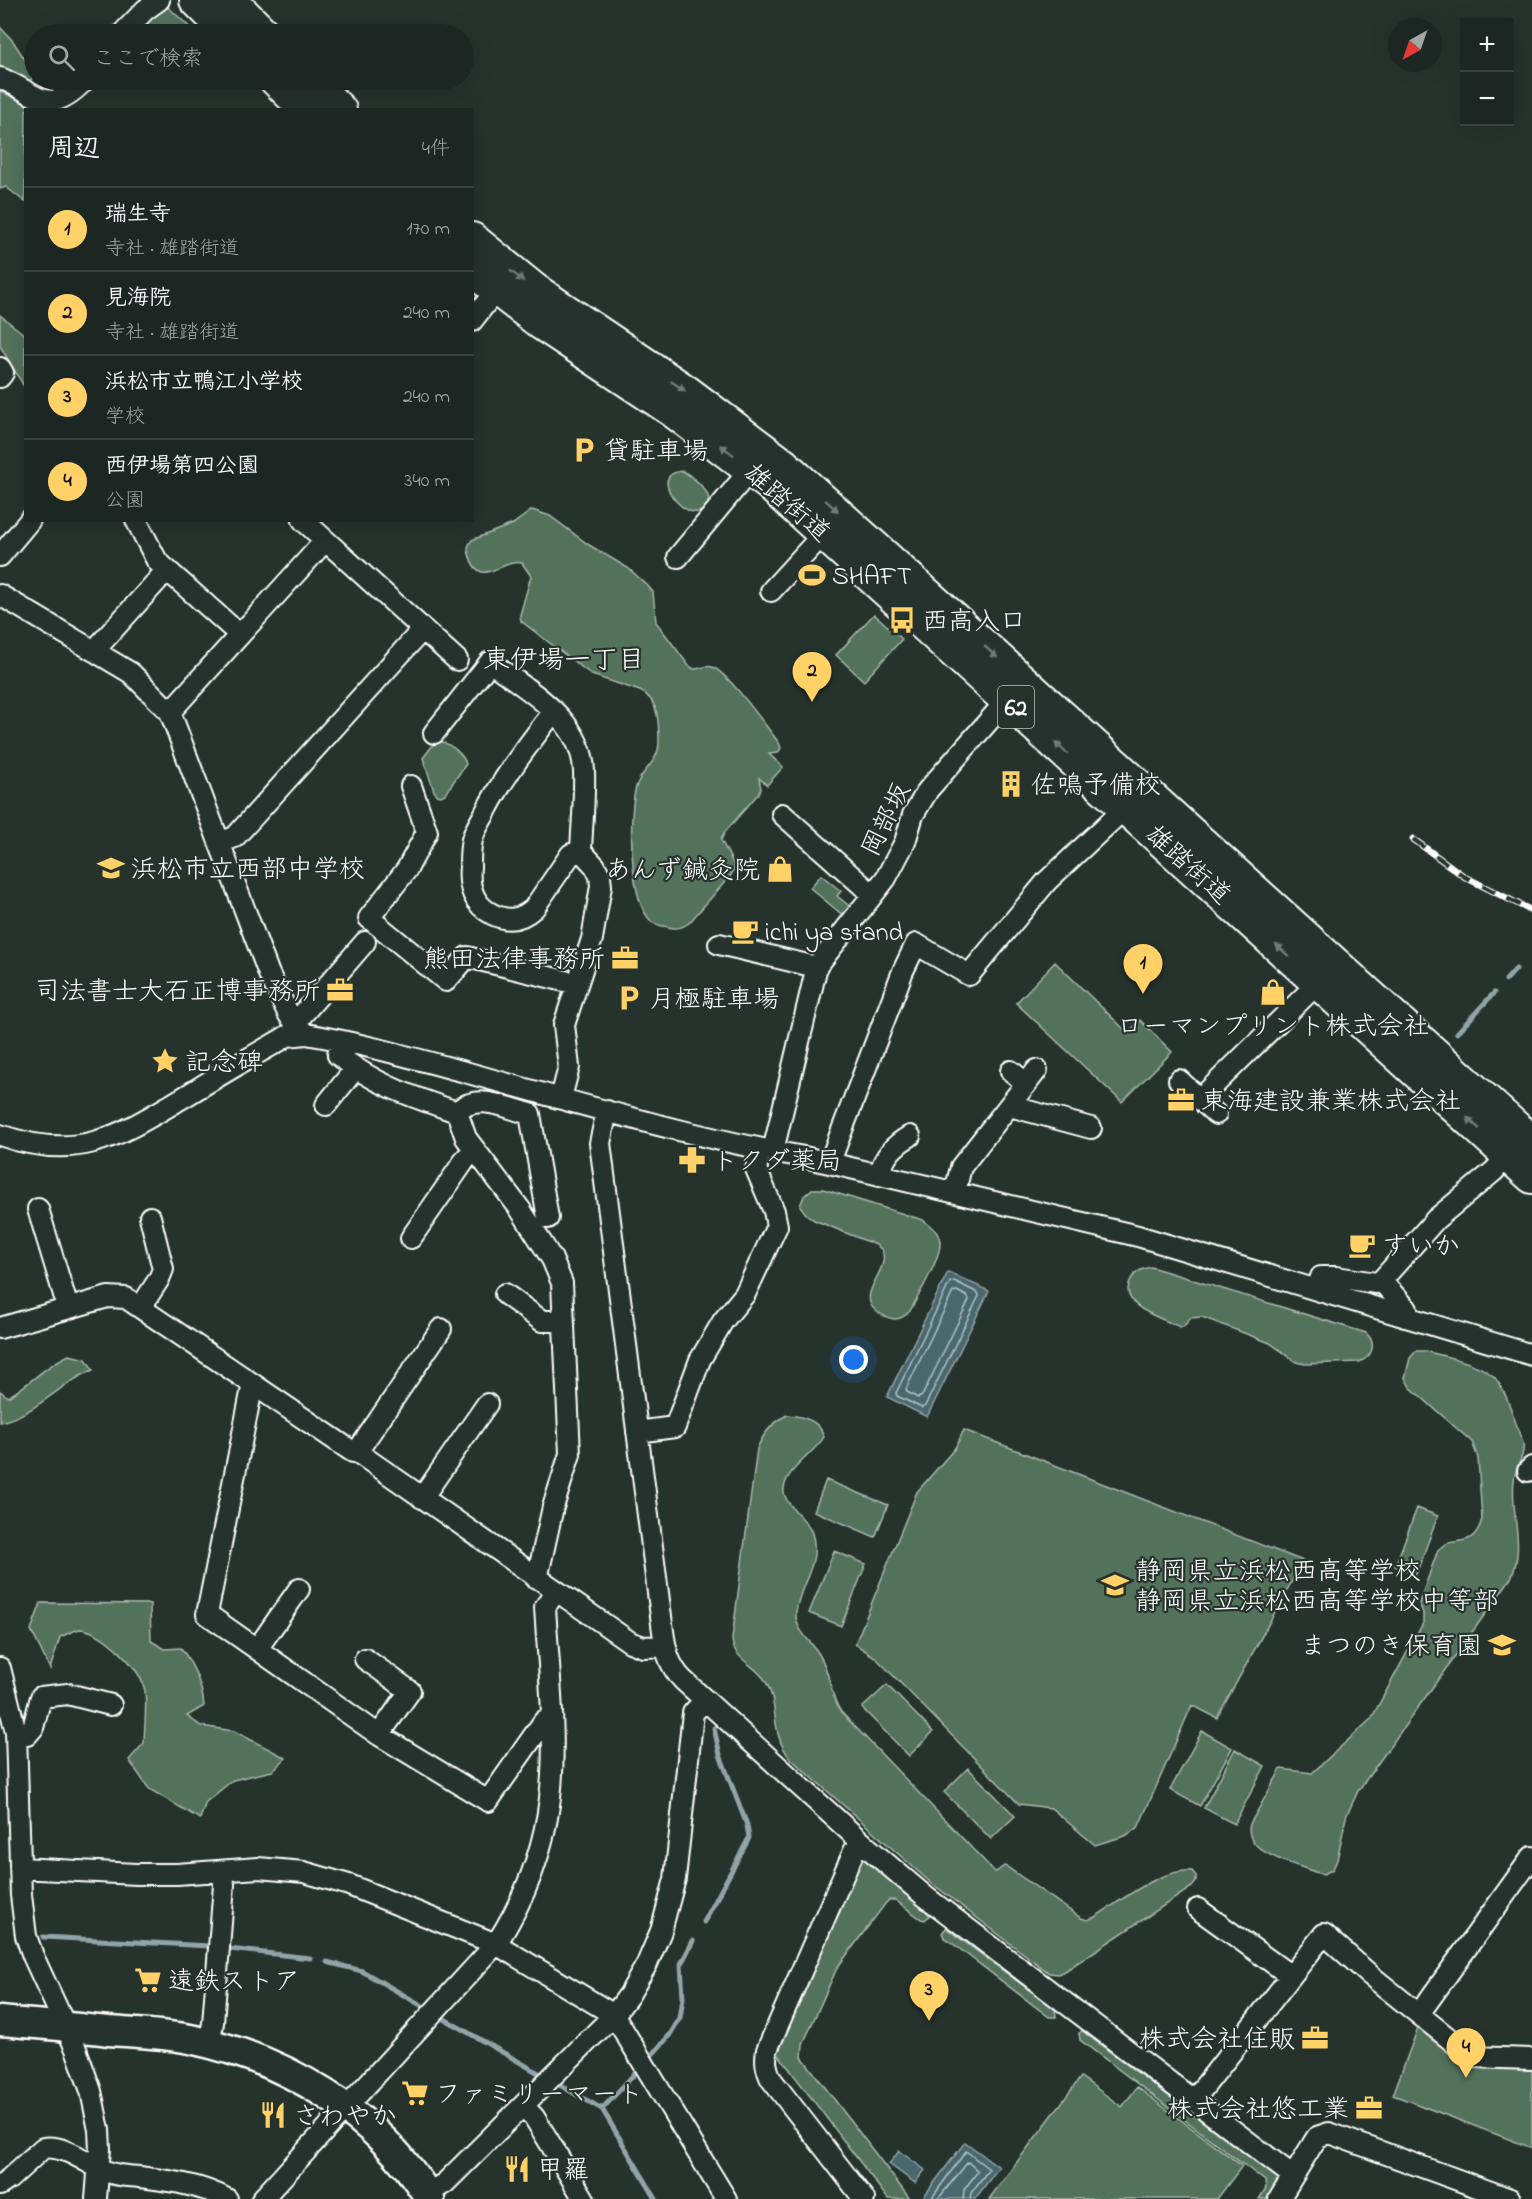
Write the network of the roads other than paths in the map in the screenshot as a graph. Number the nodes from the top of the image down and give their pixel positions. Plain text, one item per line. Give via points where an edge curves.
1 (159, 0) edge
2 (209, 2) edge
3 (132, 24) edge
4 (223, 24) edge
5 (247, 24) edge
6 (0, 78) edge
7 (74, 90) edge
8 (286, 90) edge
9 (320, 90) edge
10 (304, 108) edge
11 (338, 108) edge
12 (474, 240) edge
13 (474, 272) edge
14 (496, 290) junction
15 (474, 318) edge
16 (0, 368) edge
17 (0, 377) edge
18 (752, 470) junction
19 (28, 522) edge
20 (137, 522) edge
21 (305, 522) edge
22 (825, 532) junction
23 (324, 542) junction
24 (0, 556) edge
25 (678, 557) dead end
26 (167, 570) junction
27 (771, 591) dead end
28 (0, 595) edge
29 (423, 630) junction
30 (240, 635) junction
31 (94, 651) junction
32 (457, 660) dead end
33 (1008, 699) junction
34 (554, 711) junction
35 (170, 712) junction
36 (434, 733) dead end
37 (411, 786) dead end
38 (1126, 807) junction
39 (782, 814) dead end
40 (221, 842) junction
41 (581, 851) junction
42 (873, 895) junction
43 (365, 942) dead end
44 (719, 944) dead end
45 (816, 967) junction
46 (1318, 983) junction
47 (577, 984) junction
48 (300, 1028) junction
49 (341, 1041) junction
50 (355, 1069) junction
51 (1025, 1075) dead end
52 (1179, 1080) dead end
53 (561, 1098) junction
54 (1200, 1099) junction
55 (1011, 1103) junction
56 (326, 1105) dead end
57 (607, 1111) junction
58 (457, 1112) junction
59 (1216, 1114) dead end
60 (1092, 1128) dead end
61 (0, 1135) edge
62 (910, 1136) dead end
63 (1520, 1148) edge
64 (476, 1150) junction
65 (767, 1150) junction
66 (831, 1163) junction
67 (879, 1174) junction
68 (1532, 1177) edge
69 (955, 1192) junction
70 (38, 1209) dead end
71 (150, 1217) dead end
72 (548, 1218) dead end
73 (411, 1238) dead end
74 (1381, 1281) junction
75 (1317, 1290) junction
76 (505, 1294) dead end
77 (141, 1307) junction
78 (68, 1308) junction
79 (1405, 1317) junction
80 (564, 1320) junction
81 (0, 1328) edge
82 (441, 1329) dead end
83 (1532, 1355) edge
84 (256, 1386) junction
85 (487, 1404) dead end
86 (637, 1432) junction
87 (357, 1452) junction
88 (422, 1498) junction
89 (535, 1577) junction
90 (299, 1589) dead end
91 (556, 1591) junction
92 (665, 1646) junction
93 (257, 1649) junction
94 (365, 1659) dead end
95 (0, 1668) edge
96 (705, 1700) junction
97 (111, 1705) dead end
98 (552, 1721) junction
99 (16, 1735) junction
100 (379, 1735) junction
101 (862, 1842) junction
102 (1532, 1857) edge
103 (20, 1868) junction
104 (223, 1871) junction
105 (1198, 1908) dead end
106 (496, 1944) junction
107 (1291, 1976) junction
108 (1424, 2007) dead end
109 (614, 2015) junction
110 (0, 2021) edge
111 (65, 2026) junction
112 (209, 2044) junction
113 (1532, 2059) edge
114 (1193, 2101) junction
115 (523, 2106) junction
116 (345, 2108) junction
117 (100, 2167) junction
118 (1293, 2176) junction
119 (0, 2185) edge
120 (428, 2197) edge
121 (96, 2199) edge
122 (227, 2199) edge
123 (262, 2199) edge
124 (584, 2199) edge
125 (726, 2199) edge
126 (864, 2199) edge
127 (1279, 2199) edge
128 (1510, 2199) edge

1 - 3 street
2 - 4 main road
2 - 5 main road
6 - 7 street via 49,101 60,100
8 - 10 main road
9 - 11 main road
12 -> 63 main road, 雄踏街道 / 62 via 535,290 704,404 800,479
13 - 14 main road, 雄踏街道 / 62
14 - 15 street
18 -> 14 main road, 雄踏街道 / 62
16 - 17 street
18 - 22 main road, 雄踏街道 / 62
18 - 25 street
19 - 24 street
20 - 26 street via 157,561
21 - 23 street
22 - 27 street
22 - 33 main road, 雄踏街道 / 62
23 - 29 street
23 - 30 street
26 - 30 street
26 - 31 street
28 - 31 street
29 - 32 street
29 - 40 street via 234,837
30 - 35 street
31 - 35 street via 131,673
38 -> 33 main road, 雄踏街道 / 62
33 - 42 street, 岡部坂 via 928,790 913,814 905,842
34 - 36 street via 490,662
34 - 41 street via 568,728 584,770
34 - 41 street via 499,784 472,839 469,874 473,895 487,911 517,919 534,908 571,854
35 - 40 street
37 - 47 street via 427,832 407,869 369,918 446,981 467,957
46 -> 38 main road, 雄踏街道 / 62
38 - 66 street via 1047,881 969,975 916,944
39 - 42 street
40 - 48 street via 269,974
41 - 47 street via 595,866 601,886 592,939
42 - 45 street, 岡部坂
43 - 48 street
44 - 45 street
45 - 65 street
46 - 54 street
63 -> 46 main road, 雄踏街道 / 62
47 - 53 street via 564,1025 569,1067
48 - 49 street
48 - 61 street via 136,1126 104,1140 51,1147
49 - 50 street via 338,1055
49 - 53 street
50 - 56 street
50 - 58 street via 393,1090
51 - 55 street
52 - 54 street
53 - 57 street
54 - 59 street
55 - 60 street via 1017,1108
55 - 69 street via 961,1167
57 - 65 street
57 - 86 street via 600,1143
58 - 64 street via 466,1138
58 - 72 street via 464,1105 483,1101 530,1114
62 - 67 street via 889,1152
63 - 68 main road, 雄踏街道 / 62
63 - 74 street via 1436,1219
64 - 73 street via 467,1157
64 - 80 street via 552,1259 561,1284
65 - 66 street
65 - 86 street via 756,1169 777,1218 774,1233 745,1294 700,1360 675,1427
66 - 67 street
67 - 69 street
69 - 75 street via 1129,1234
70 - 78 street
71 - 77 street via 163,1269
74 - 75 street via 1321,1277
74 - 79 street via 1407,1309
75 - 79 street
76 - 80 street via 542,1321
77 - 78 street via 117,1296
77 - 84 street
78 - 81 street
79 - 83 street
80 - 89 street via 570,1454
82 - 87 street
84 - 87 street
84 - 93 street via 251,1393 207,1614
85 - 88 street
86 - 92 street
87 - 88 street
88 - 89 street
89 - 91 street
90 - 93 street
91 - 92 street via 636,1646
91 - 98 street via 544,1607
92 - 96 street via 676,1673
93 - 100 street
94 - 100 street via 410,1691
95 - 99 street
96 - 101 street
96 - 109 street via 693,1713 678,1861 667,1914 647,1964
97 - 99 street via 68,1694 41,1697 33,1728 27,1735
98 - 100 street via 544,1721 488,1802
98 - 106 street via 552,1797 543,1842 519,1905
99 - 103 street
101 - 114 street via 948,1915
101 - 126 street via 854,1851 765,2060 771,2079
102 - 108 street
103 - 104 street via 156,1875
103 - 111 street via 29,1946
104 - 106 street via 280,1869 327,1878
104 - 112 street
105 - 107 street
106 - 109 street
106 - 116 street
107 - 113 street via 1324,1934 1472,2056
107 - 114 street
109 - 115 street
109 - 125 street
110 - 111 street
111 - 112 street
111 - 117 street via 91,2091 99,2130
112 - 116 street via 272,2065
114 - 118 street
115 - 120 street
115 - 124 street via 534,2117
116 - 120 street via 391,2149
116 - 123 street
117 - 119 street via 51,2146 43,2148
117 - 121 street
117 - 122 street via 110,2173 197,2186
118 - 127 street
118 - 128 street via 1317,2137 1329,2133

